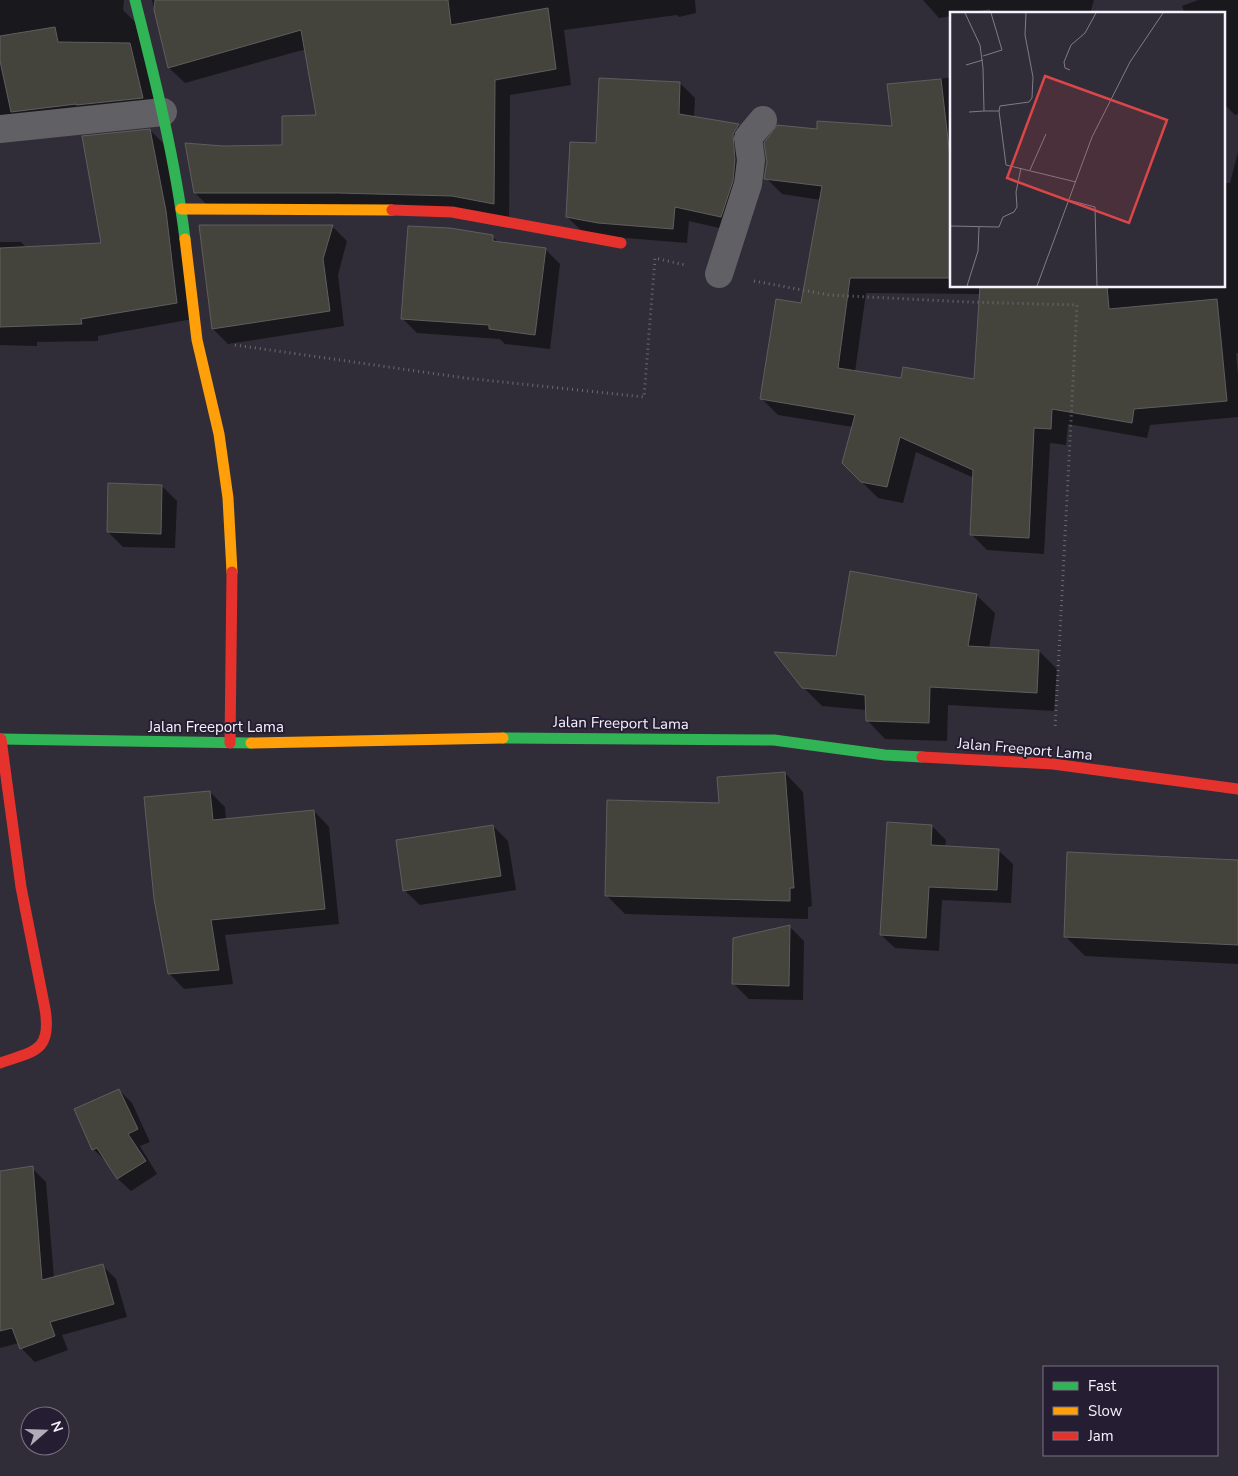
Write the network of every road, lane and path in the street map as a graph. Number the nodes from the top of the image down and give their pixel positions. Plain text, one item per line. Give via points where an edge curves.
1 (135, 0) edge
2 (163, 112) junction
3 (763, 120) dead end
4 (0, 129) edge
5 (181, 209) junction
6 (621, 243) dead end
7 (719, 274) junction
8 (197, 340) junction
9 (0, 739) edge
10 (230, 743) junction
11 (1053, 764) junction
12 (1238, 789) edge
13 (0, 1063) edge

1 - 2 street
2 - 4 street
2 - 5 street
3 - 7 street via 748,138 751,160 748,184
5 - 6 street via 452,212
5 - 8 street
7 - 8 path via 654,258 644,397 465,378
7 - 11 path via 829,295 1077,305
8 - 10 street via 219,434 228,498 232,559
9 - 10 street, Jalan Freeport Lama
9 - 13 street via 26,925 48,1029 44,1042 36,1050
10 - 11 street, Jalan Freeport Lama via 537,737 774,740 885,755
11 - 12 street, Jalan Freeport Lama

